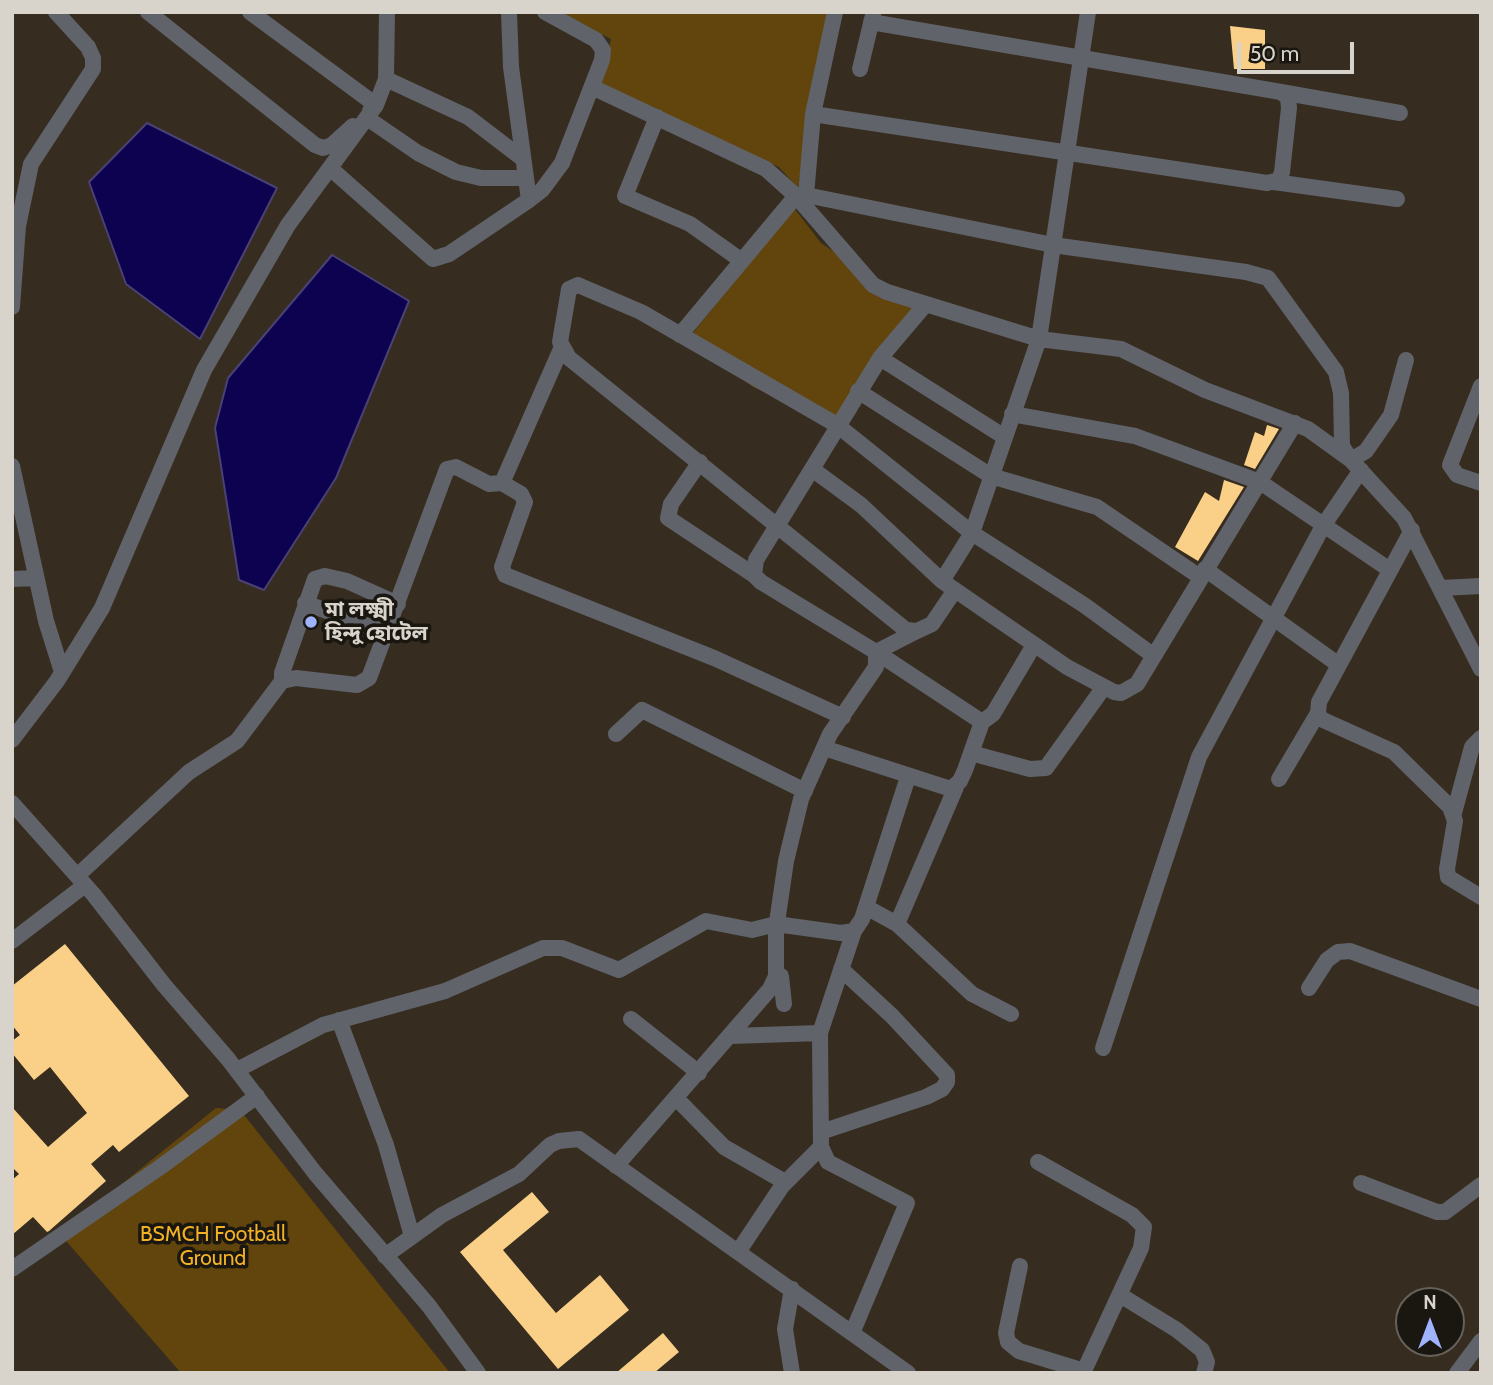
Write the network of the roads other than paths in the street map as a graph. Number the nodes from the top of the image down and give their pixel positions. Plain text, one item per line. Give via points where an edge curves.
1 (55, 12) edge
2 (148, 12) edge
3 (250, 12) edge
4 (387, 12) edge
5 (509, 12) edge
6 (545, 12) edge
7 (835, 12) edge
8 (1088, 12) edge
9 (873, 17) edge
10 (1082, 58) junction
11 (860, 69) dead end
12 (386, 79) junction
13 (594, 88) junction
14 (1281, 92) junction
15 (372, 112) junction
16 (1400, 113) dead end
17 (813, 114) junction
18 (657, 117) junction
19 (1067, 153) junction
20 (523, 159) junction
21 (330, 168) junction
22 (526, 178) junction
23 (1273, 182) junction
24 (801, 195) junction
25 (1397, 199) dead end
26 (529, 200) junction
27 (1054, 245) junction
28 (742, 261) junction
29 (13, 268) edge
30 (925, 305) junction
31 (12, 307) edge
32 (680, 335) junction
33 (1040, 339) junction
34 (561, 349) junction
35 (880, 358) junction
36 (1406, 360) dead end
37 (1481, 386) edge
38 (858, 391) junction
39 (1012, 414) junction
40 (1295, 423) junction
41 (837, 425) junction
42 (1003, 436) junction
43 (700, 462) junction
44 (1356, 465) junction
45 (12, 466) edge
46 (812, 469) junction
47 (991, 476) junction
48 (1260, 482) junction
49 (502, 483) junction
50 (1481, 484) edge
51 (778, 526) junction
52 (1323, 526) junction
53 (1412, 530) junction
54 (972, 533) junction
55 (1390, 570) junction
56 (1203, 573) junction
57 (754, 575) junction
58 (36, 578) junction
59 (12, 579) edge
60 (948, 585) junction
61 (1481, 586) edge
62 (1441, 588) junction
63 (305, 603) junction
64 (398, 604) junction
65 (1273, 620) junction
66 (917, 631) junction
67 (387, 633) junction
68 (1034, 645) junction
69 (876, 652) junction
70 (1153, 656) junction
71 (1339, 664) junction
72 (1481, 669) edge
73 (62, 672) junction
74 (282, 681) junction
75 (1104, 687) junction
76 (1318, 713) junction
77 (843, 717) junction
78 (982, 722) junction
79 (616, 734) dead end
80 (1481, 738) edge
81 (12, 740) edge
82 (824, 748) junction
83 (971, 753) junction
84 (908, 777) junction
85 (1279, 779) dead end
86 (956, 787) junction
87 (805, 790) junction
88 (12, 803) edge
89 (1454, 813) junction
90 (81, 881) junction
91 (1481, 897) edge
92 (866, 907) junction
93 (776, 924) junction
94 (897, 924) junction
95 (854, 931) junction
96 (13, 939) edge
97 (841, 969) junction
98 (776, 976) junction
99 (1309, 988) dead end
100 (1481, 999) edge
101 (784, 1004) dead end
102 (1011, 1014) dead end
103 (631, 1019) dead end
104 (339, 1020) junction
105 (820, 1033) junction
106 (731, 1036) junction
107 (1102, 1048) dead end
108 (237, 1070) junction
109 (699, 1073) junction
110 (257, 1096) junction
111 (677, 1099) junction
112 (821, 1139) junction
113 (1038, 1162) dead end
114 (616, 1166) junction
115 (786, 1182) junction
116 (1361, 1183) dead end
117 (1481, 1185) edge
118 (412, 1236) junction
119 (738, 1252) junction
120 (385, 1256) junction
121 (1020, 1266) dead end
122 (12, 1269) edge
123 (792, 1289) junction
124 (1120, 1295) junction
125 (853, 1331) junction
126 (1481, 1340) edge
127 (1083, 1372) edge
128 (478, 1373) edge
129 (792, 1373) edge
130 (908, 1373) edge
131 (1204, 1373) edge
132 (1457, 1373) edge

1 - 29 street via 88,47 93,69 31,164
2 - 15 street via 314,145 332,145
3 - 15 street
4 - 12 street
5 - 20 street
6 - 13 street via 596,40 603,50
7 - 17 street
8 - 10 street
9 - 10 street
9 - 11 street
10 - 14 street
10 - 19 street
12 - 15 street
12 - 20 street via 468,117
13 - 18 street
13 - 26 street via 562,163
14 - 16 street
14 - 23 street via 1289,108 1282,172
15 - 21 street
15 - 22 street via 418,153 456,172 481,178
17 - 19 street
17 - 24 street
18 - 24 street via 756,163
18 - 28 street via 625,196 690,224
19 - 23 street
19 - 27 street
20 - 22 street
21 - 26 street via 433,259 449,254
21 - 73 street via 288,225 204,370 117,577
22 - 26 street
23 - 25 street
24 - 27 street
24 - 28 street
24 - 30 street via 873,285
27 - 33 street
27 - 44 street via 1268,278 1336,372 1342,446
28 - 32 street
29 - 31 street
30 - 33 street
30 - 35 street
32 - 34 street via 641,312 573,285 561,321
32 - 41 street
33 - 39 street
33 - 40 street via 1121,349 1205,390
34 - 43 street
34 - 49 street
35 - 38 street
35 - 42 street
36 - 44 street via 1391,415
37 - 50 street via 1450,465 1457,475
38 - 41 street
38 - 47 street
39 - 42 street
39 - 48 street via 1135,436
40 - 44 street
40 - 48 street
41 - 46 street
41 - 54 street
42 - 47 street
43 - 51 street
43 - 57 street via 671,505 668,518
44 - 52 street
44 - 53 street
45 - 58 street
46 - 51 street
46 - 60 street via 861,505
47 - 54 street
47 - 56 street via 1097,507
48 - 52 street
48 - 56 street
49 - 64 street via 489,484 456,467 447,469
49 - 77 street via 521,494 525,502 502,567 505,575 702,653
51 - 57 street via 756,560
51 - 66 street via 905,630
52 - 55 street
52 - 65 street
53 - 55 street
53 - 62 street
54 - 60 street
54 - 70 street
55 - 71 street
56 - 65 street
56 - 70 street
57 - 69 street
58 - 59 street
58 - 73 street
60 - 66 street via 932,624
60 - 68 street
61 - 62 street
62 - 72 street
63 - 64 street via 315,579 325,576
63 - 67 street
63 - 74 street
64 - 67 street
65 - 71 street
65 - 107 street via 1199,757
66 - 69 street
67 - 74 street via 364,682
68 - 75 street
68 - 78 street via 993,714
69 - 77 street via 874,674
69 - 78 street
70 - 75 street via 1131,690 1114,692
71 - 76 street via 1318,702
73 - 81 street
74 - 90 street via 237,741 188,772
75 - 83 street via 1046,768 1030,769
76 - 85 street
76 - 89 street via 1321,719 1394,752
77 - 82 street
78 - 83 street
79 - 87 street via 642,710
80 - 89 street via 1472,747
82 - 84 street
82 - 87 street
83 - 86 street
84 - 86 street via 944,789
84 - 92 street
86 - 94 street
87 - 93 street via 786,861
88 - 90 street
89 - 91 street via 1449,883
90 - 96 street
90 - 108 street
92 - 94 street
92 - 95 street
93 - 95 street
93 - 98 street
93 - 104 street via 752,930 698,923 619,970 562,948 543,948 445,991
94 - 102 street via 972,994
95 - 97 street
97 - 105 street
97 - 112 street via 892,1016 947,1075 947,1082 926,1097
98 - 101 street via 781,976
98 - 106 street
99 - 100 street via 1327,960 1350,951
103 - 109 street
104 - 108 street via 299,1035
104 - 118 street via 386,1144
105 - 106 street
105 - 112 street
106 - 109 street
108 - 110 street
109 - 111 street
110 - 120 street via 314,1173
110 - 122 street
111 - 114 street
111 - 115 street via 724,1147
112 - 115 street
112 - 125 street via 828,1162 907,1203
113 - 124 street via 1132,1215 1144,1227 1141,1248
114 - 118 street via 579,1139 559,1141 519,1174
114 - 119 street
115 - 119 street
116 - 117 street via 1437,1212 1445,1212
118 - 120 street
119 - 123 street
120 - 128 street
121 - 127 street via 1008,1342 1019,1351
123 - 125 street
123 - 129 street via 786,1329
124 - 127 street
124 - 131 street via 1202,1350 1207,1356
125 - 130 street
126 - 132 street

